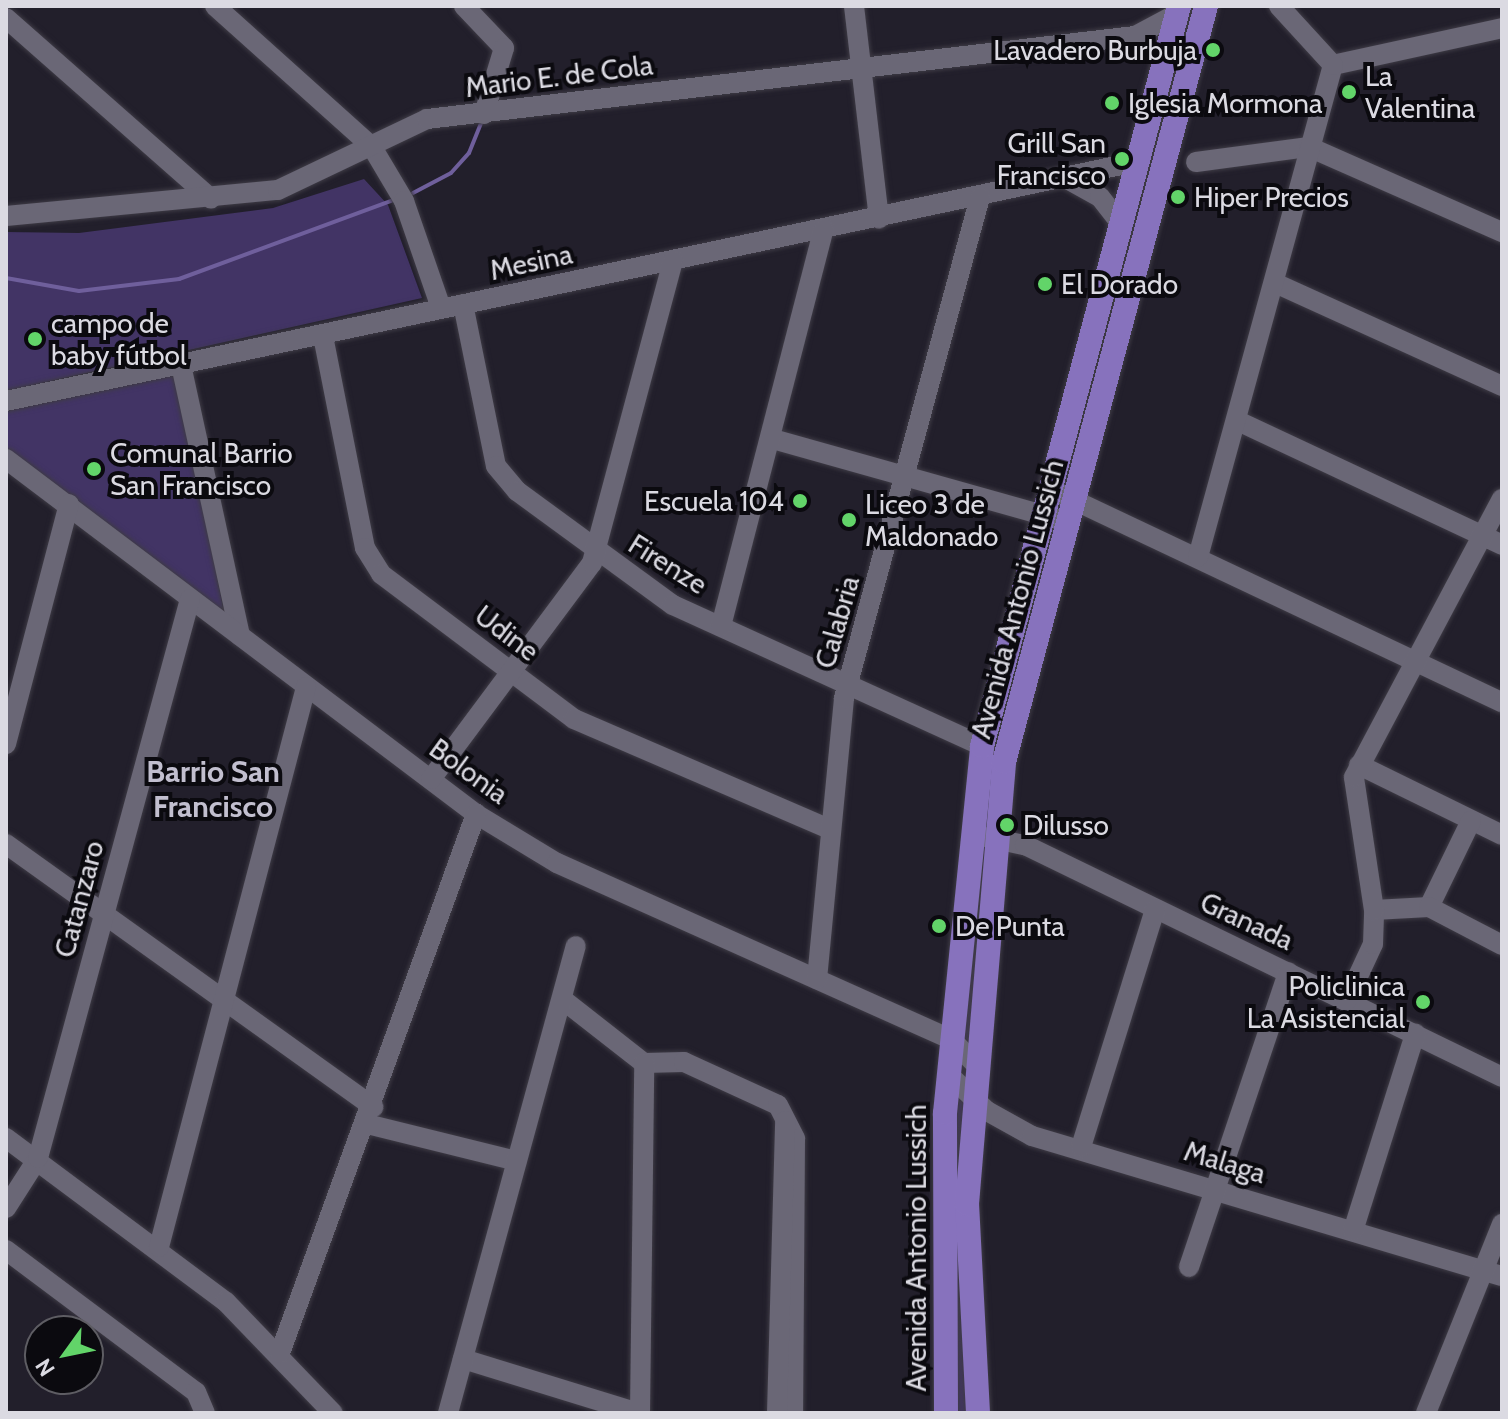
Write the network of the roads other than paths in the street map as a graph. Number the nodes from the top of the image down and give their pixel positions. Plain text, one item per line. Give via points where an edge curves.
1 (215, 6) edge
2 (464, 6) edge
3 (854, 6) edge
4 (1206, 6) edge
5 (1279, 6) edge
6 (1179, 10) edge
7 (1502, 28) edge
8 (10, 29) edge
9 (1135, 36) junction
10 (858, 64) junction
11 (1163, 65) junction
12 (1333, 65) junction
13 (484, 114) junction
14 (372, 147) junction
15 (1309, 147) junction
16 (1196, 162) dead end
17 (1134, 170) junction
18 (1163, 173) junction
19 (1075, 179) junction
20 (980, 197) junction
21 (211, 199) junction
22 (6, 216) edge
23 (879, 219) junction
24 (1121, 224) junction
25 (824, 229) junction
26 (1502, 232) edge
27 (673, 261) junction
28 (1275, 283) junction
29 (463, 304) junction
30 (441, 308) junction
31 (323, 336) junction
32 (181, 365) junction
33 (1502, 386) edge
34 (6, 401) edge
35 (1240, 422) junction
36 (773, 439) junction
37 (6, 459) edge
38 (908, 478) junction
39 (1502, 499) edge
40 (69, 504) junction
41 (1045, 505) junction
42 (1074, 509) junction
43 (1482, 535) junction
44 (1502, 545) edge
45 (596, 552) junction
46 (1198, 557) junction
47 (190, 599) junction
48 (721, 626) junction
49 (240, 636) junction
50 (1413, 661) junction
51 (511, 672) junction
52 (848, 686) junction
53 (306, 687) junction
54 (1502, 702) edge
55 (6, 744) edge
56 (982, 746) junction
57 (1359, 765) junction
58 (431, 779) junction
59 (476, 814) junction
60 (1471, 821) junction
61 (830, 829) junction
62 (995, 834) junction
63 (1502, 835) edge
64 (6, 844) edge
65 (968, 852) junction
66 (1429, 907) junction
67 (1155, 909) junction
68 (1374, 910) junction
69 (103, 918) junction
70 (1502, 945) edge
71 (576, 946) dead end
72 (1288, 972) junction
73 (817, 979) junction
74 (562, 999) junction
75 (1347, 1000) junction
76 (228, 1004) junction
77 (1415, 1034) junction
78 (952, 1040) junction
79 (644, 1063) junction
80 (977, 1066) junction
81 (948, 1074) junction
82 (1502, 1077) edge
83 (974, 1102) junction
84 (371, 1116) junction
85 (785, 1121) junction
86 (6, 1138) edge
87 (1081, 1147) junction
88 (38, 1158) junction
89 (517, 1161) junction
90 (1217, 1188) junction
91 (6, 1208) edge
92 (1502, 1224) edge
93 (1353, 1231) junction
94 (159, 1247) junction
95 (6, 1250) edge
96 (1189, 1267) dead end
97 (1494, 1274) edge
98 (280, 1353) junction
99 (463, 1359) junction
100 (205, 1413) edge
101 (333, 1413) edge
102 (448, 1413) edge
103 (639, 1413) edge
104 (777, 1413) edge
105 (793, 1413) edge
106 (946, 1413) edge
107 (978, 1413) edge
108 (1426, 1413) edge

1 - 14 street
2 - 13 street via 504,48
3 - 10 street
4 - 18 main road, Avenida Antonio Lussich
5 - 12 street
6 - 9 street, Mario E. de Cola
6 - 11 main road, Avenida Antonio Lussich
7 - 12 street
8 - 21 street
9 - 10 street, Mario E. de Cola
9 - 11 street
10 - 13 street, Mario E. de Cola
10 - 23 street
11 - 17 main road, Avenida Antonio Lussich
12 - 15 street
13 - 14 street, Mario E. de Cola via 427,119
14 - 21 street, Mario E. de Cola via 278,190
14 - 30 street via 404,201
15 - 16 street
15 - 26 street
15 - 28 street
17 - 18 street, Mesina
17 - 19 street, Mesina
17 - 24 main road, Avenida Antonio Lussich
18 - 42 main road, Avenida Antonio Lussich
19 - 20 street, Mesina
19 - 24 street via 1100,197
20 - 23 street, Mesina
20 - 38 street, Calabria
21 - 22 street, Mario E. de Cola
23 - 25 street, Mesina
24 - 41 main road, Avenida Antonio Lussich
25 - 27 street, Mesina
25 - 36 street
27 - 29 street, Mesina
27 - 45 street
28 - 33 street
28 - 35 street
29 - 30 street, Mesina
29 - 45 street, Firenze via 496,466 517,491
30 - 31 street, Mesina
31 - 32 street, Mesina
31 - 51 street, Udine via 370,563
32 - 34 street, Mesina
32 - 49 street
35 - 43 street
35 - 46 street
36 - 38 street
36 - 48 street
37 - 40 street, Bolonia
38 - 41 street
38 - 52 street, Calabria
39 - 43 street
40 - 47 street, Bolonia
40 - 55 street
41 - 42 street
41 - 56 main road, Avenida Antonio Lussich
42 - 46 street
42 - 62 main road, Avenida Antonio Lussich via 1026,665
43 - 44 street
43 - 50 street
45 - 48 street, Firenze via 673,605
45 - 51 street
46 - 50 street
47 - 49 street, Bolonia
47 - 69 street, Catanzaro
48 - 52 street, Firenze
49 - 53 street, Bolonia
50 - 54 street
50 - 57 street
51 - 58 street
51 - 61 street, Udine via 613,739
52 - 56 street, Firenze
52 - 61 street, Calabria
53 - 58 street, Bolonia
53 - 76 street
56 - 65 main road, Avenida Antonio Lussich
57 - 60 street
57 - 68 street via 1354,777
58 - 59 street, Bolonia
59 - 73 street, Bolonia via 557,863
59 - 84 street
60 - 63 street
60 - 66 street
61 - 73 street, Calabria
62 - 65 street
62 - 67 street, Granada
62 - 80 main road, Avenida Antonio Lussich
64 - 69 street
65 - 78 main road, Avenida Antonio Lussich
66 - 68 street
66 - 70 street
67 - 72 street, Granada
67 - 87 street
68 - 75 street via 1373,944
69 - 76 street
69 - 88 street, Catanzaro
71 - 74 street
72 - 75 street, Granada
72 - 90 street
73 - 78 street, Bolonia
74 - 79 street
74 - 89 street
75 - 77 street, Granada
76 - 84 street
76 - 94 street
77 - 82 street, Granada
77 - 93 street
78 - 80 street
78 - 81 main road, Avenida Antonio Lussich
79 - 85 street via 684,1062 722,1076 770,1097
79 - 103 street
80 - 83 main road, Avenida Antonio Lussich
81 - 83 street, Malaga
81 - 106 main road, Avenida Antonio Lussich via 941,1238
83 - 87 street, Malaga via 1032,1136
83 - 107 main road, Avenida Antonio Lussich via 967,1204
84 - 89 street
84 - 98 street
85 - 104 street
85 - 105 street via 795,1139
86 - 88 street
87 - 90 street, Malaga
88 - 91 street, Catanzaro
88 - 94 street
89 - 99 street
90 - 93 street, Malaga
90 - 96 street
92 - 97 street
93 - 97 street, Malaga
94 - 98 street
95 - 100 street via 196,1392
97 - 108 street
98 - 101 street
99 - 102 street
99 - 103 street

